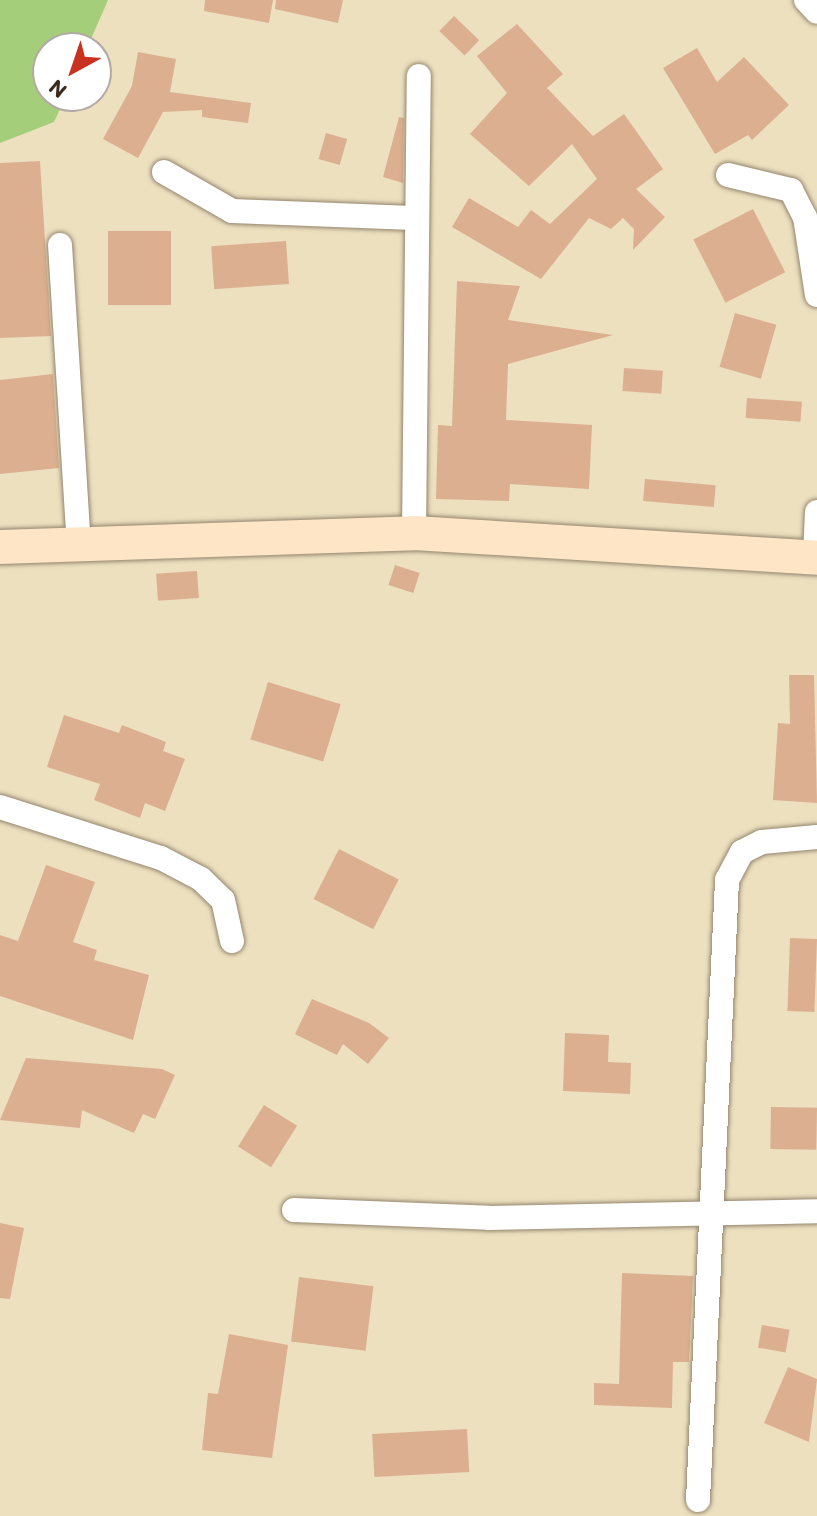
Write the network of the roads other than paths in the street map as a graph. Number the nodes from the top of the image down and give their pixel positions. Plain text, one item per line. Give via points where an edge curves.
1 (806, 0) edge
2 (817, 12) edge
3 (419, 76) dead end
4 (164, 172) dead end
5 (728, 175) dead end
6 (413, 218) junction
7 (60, 245) dead end
8 (817, 295) edge
9 (817, 512) edge
10 (414, 533) junction
11 (79, 544) junction
12 (0, 547) edge
13 (816, 558) edge
14 (0, 807) edge
15 (817, 837) edge
16 (232, 941) dead end
17 (714, 1209) junction
18 (294, 1210) dead end
19 (817, 1211) edge
20 (698, 1500) dead end

1 - 2 street
3 - 6 street
4 - 6 street via 232,211
5 - 8 street via 791,190 805,217
6 - 10 street
7 - 11 street
9 - 13 street
10 - 11 street
10 - 13 street
11 - 12 street
14 - 16 street via 161,858 201,879 223,900
15 - 17 street via 762,842 742,852 727,880
17 - 18 street via 489,1218
17 - 19 street
17 - 20 street

